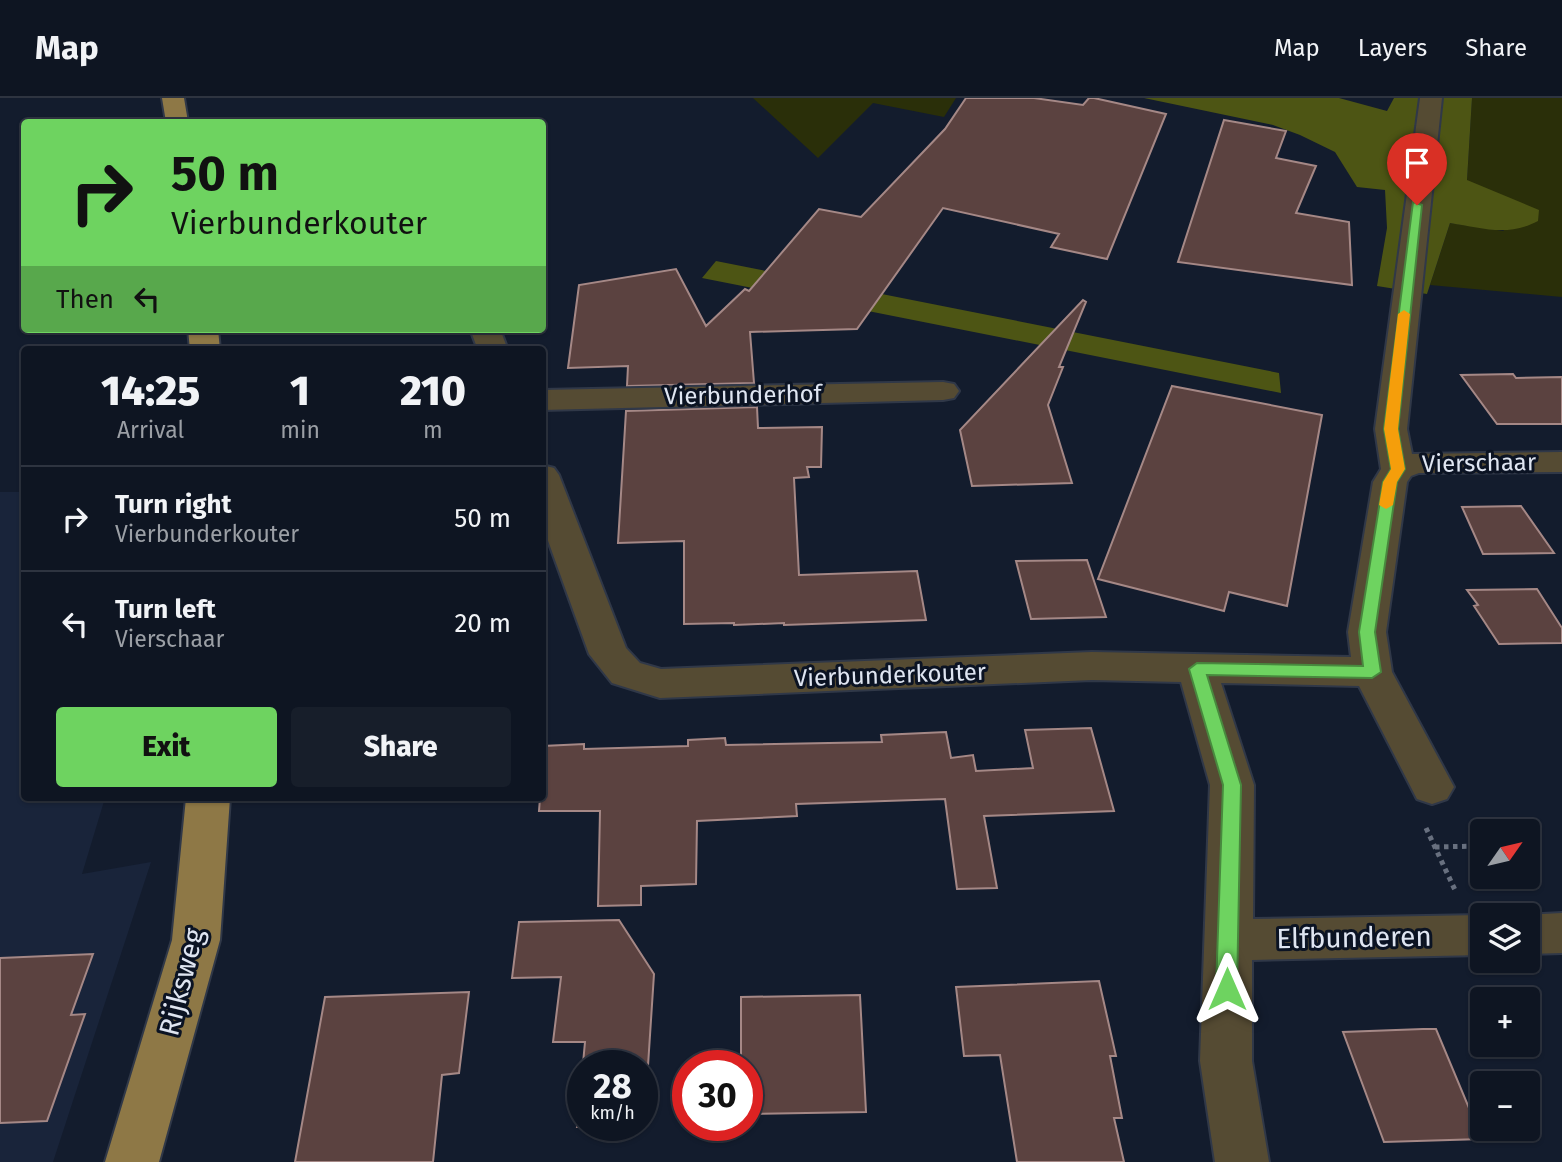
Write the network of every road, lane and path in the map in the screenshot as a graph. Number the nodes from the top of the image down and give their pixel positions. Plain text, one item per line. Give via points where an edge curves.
1 (173, 98) edge
2 (1431, 98) edge
3 (176, 119) edge
4 (946, 394) dead end
5 (546, 400) edge
6 (1562, 461) edge
7 (1398, 469) junction
8 (546, 486) edge
9 (1197, 669) junction
10 (1372, 672) junction
11 (1432, 787) joint
12 (208, 801) edge
13 (1470, 846) edge
14 (1435, 847) junction
15 (1470, 917) edge
16 (1562, 933) edge
17 (1540, 934) edge
18 (1470, 935) edge
19 (1227, 940) junction
20 (132, 1162) edge
21 (1242, 1162) edge

1 - 3 main road
2 - 7 street via 1391,429
4 - 5 street, Vierbunderhof
6 - 7 street, Vierschaar via 1416,463
7 - 10 street, Vierschaar via 1390,482 1367,632
8 - 9 street, Vierbunderkouter via 609,654 626,673 660,684 1092,666
9 - 10 street, Vierbunderkouter
9 - 19 street via 1232,785
10 - 11 street, Vierschaar
11 - 14 path via 1412,799
12 - 20 main road, Rijksweg via 196,940
13 - 14 path
14 - 15 path
16 - 17 street
18 - 19 street, Elfbunderen
19 - 21 street via 1226,1061

